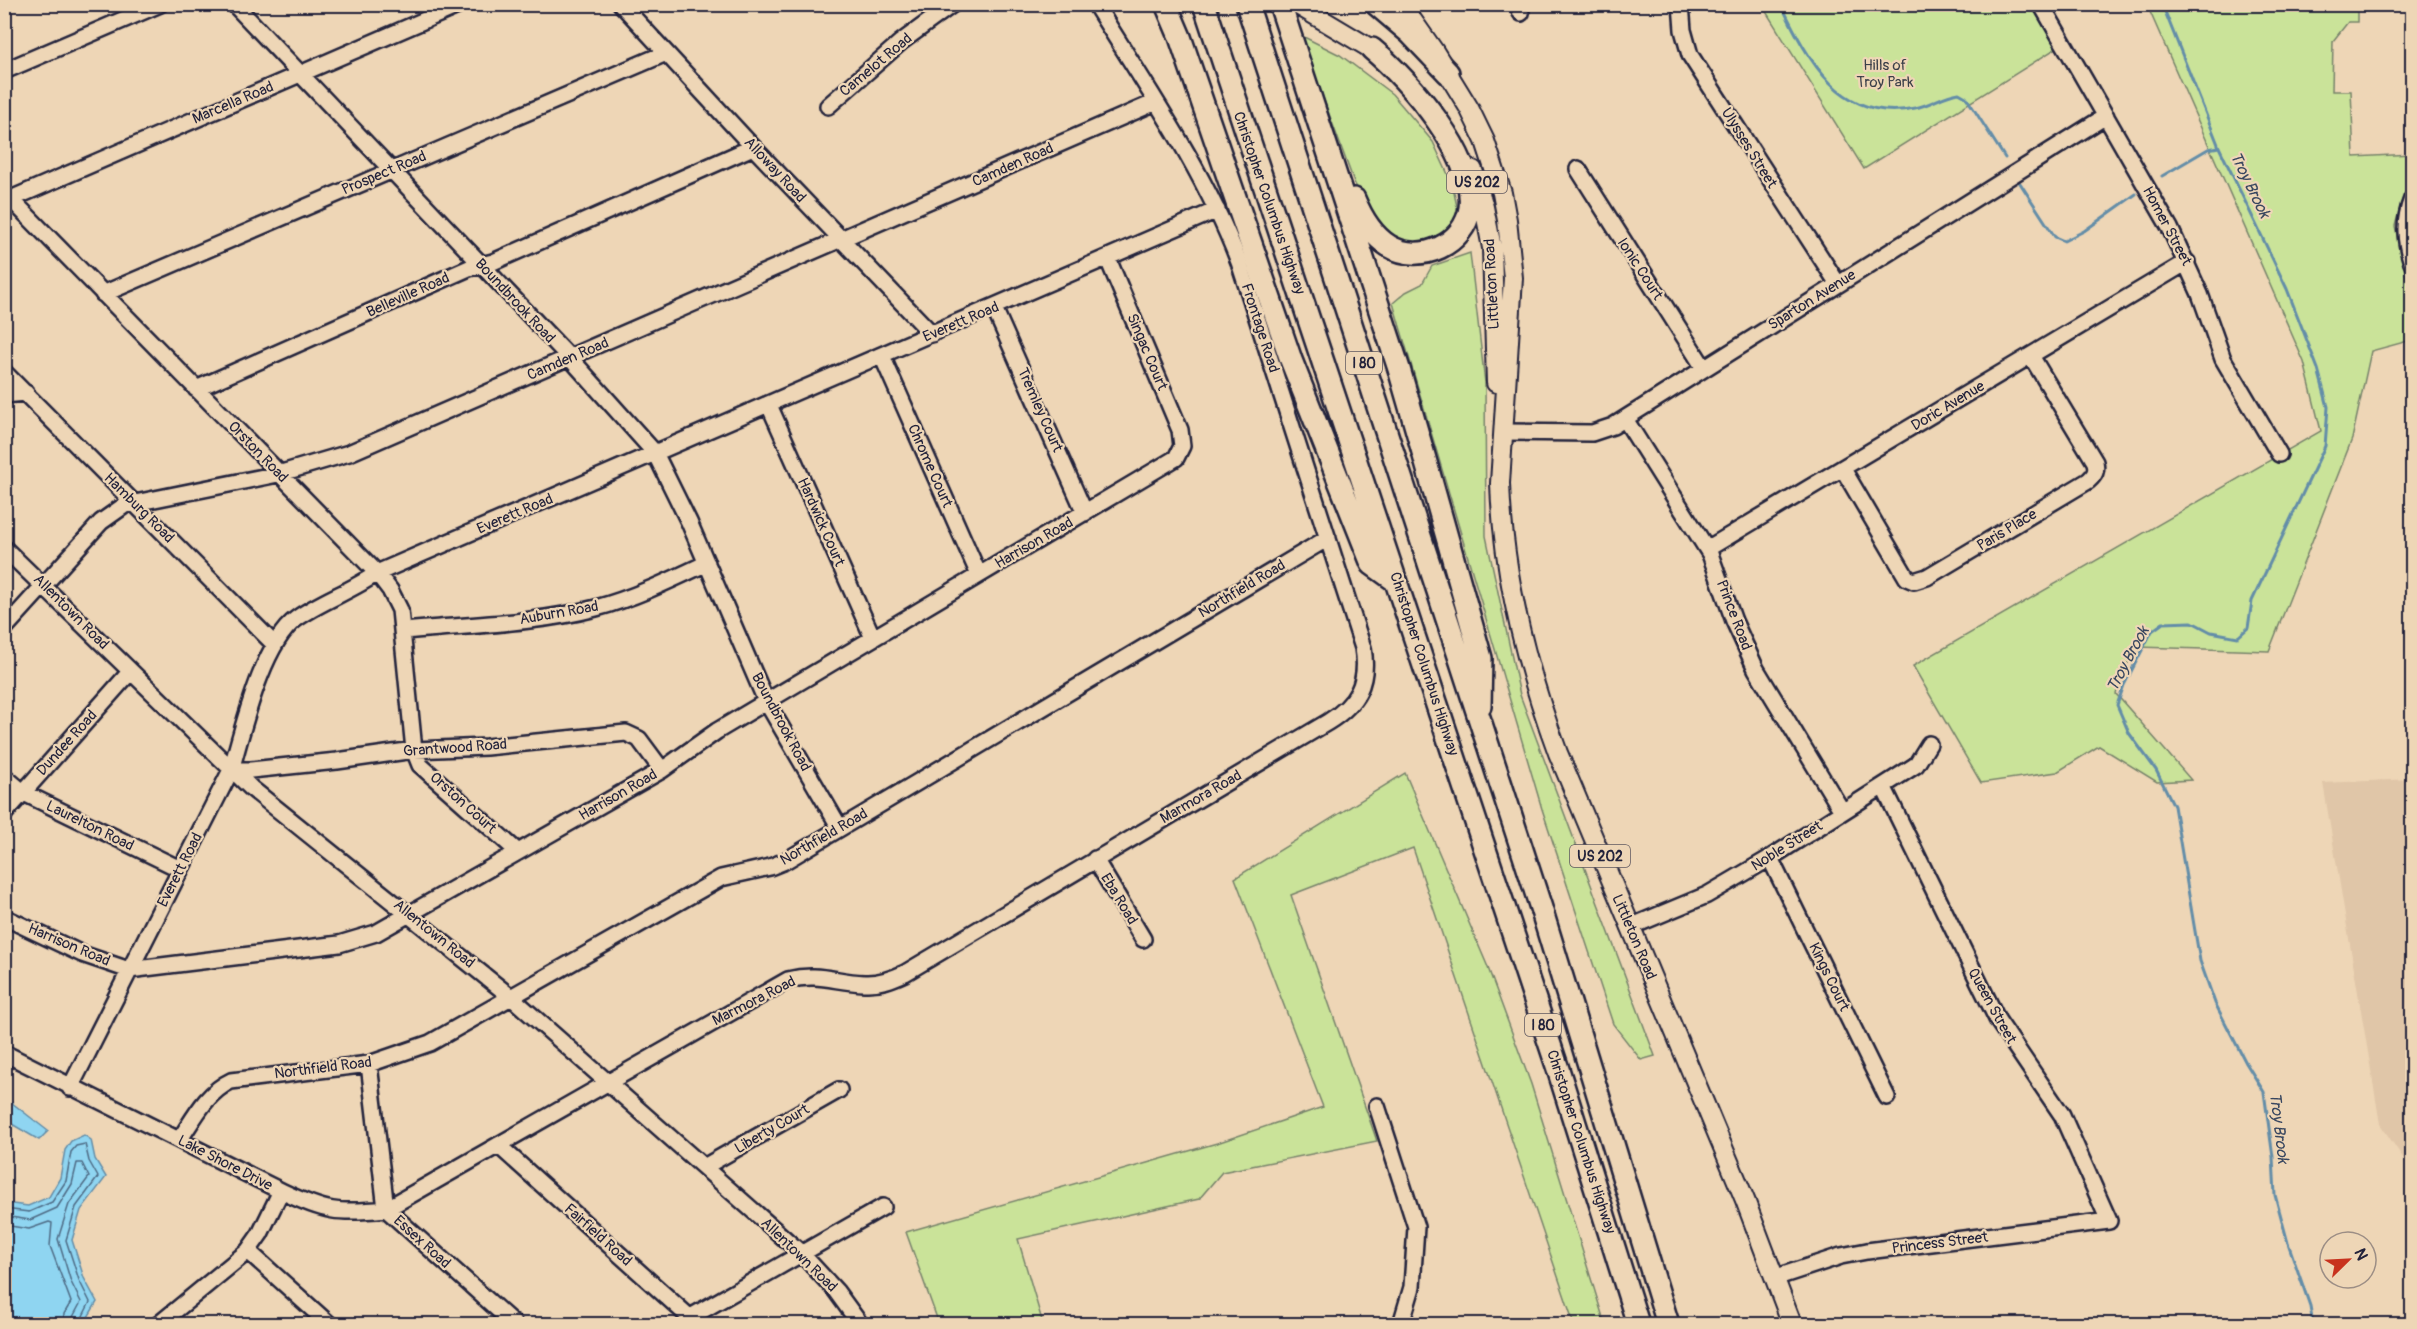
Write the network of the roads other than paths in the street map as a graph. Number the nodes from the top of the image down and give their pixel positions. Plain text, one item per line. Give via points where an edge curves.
1 (160, 4) edge
2 (234, 4) edge
3 (462, 4) edge
4 (621, 4) edge
5 (953, 4) edge
6 (1095, 4) edge
7 (1166, 4) edge
8 (1191, 4) edge
9 (1204, 4) edge
10 (1247, 4) edge
11 (1280, 4) edge
12 (1376, 4) edge
13 (1401, 4) edge
14 (1681, 4) edge
15 (2041, 4) edge
16 (1300, 6) edge
17 (1288, 30) junction
18 (1372, 49) junction
19 (666, 53) junction
20 (4, 71) edge
21 (300, 74) junction
22 (1448, 74) junction
23 (1156, 102) junction
24 (828, 106) dead end
25 (2106, 116) junction
26 (1242, 121) junction
27 (753, 147) junction
28 (1578, 169) dead end
29 (391, 170) junction
30 (2412, 199) edge
31 (8, 201) edge
32 (1217, 210) junction
33 (841, 240) junction
34 (1108, 259) junction
35 (2187, 262) junction
36 (2412, 263) edge
37 (481, 265) junction
38 (1838, 284) junction
39 (103, 294) junction
40 (994, 308) junction
41 (932, 334) junction
42 (882, 356) junction
43 (2031, 356) junction
44 (570, 358) junction
45 (1704, 368) junction
46 (4, 372) edge
47 (196, 389) junction
48 (26, 393) junction
49 (4, 395) edge
50 (769, 405) junction
51 (1625, 419) junction
52 (1503, 432) junction
53 (1182, 447) joint
54 (655, 453) junction
55 (2279, 454) dead end
56 (1843, 469) junction
57 (278, 474) junction
58 (134, 503) junction
59 (1085, 513) junction
60 (1328, 538) junction
61 (4, 548) edge
62 (1707, 549) junction
63 (707, 563) junction
64 (377, 573) junction
65 (979, 575) junction
66 (1397, 582) junction
67 (44, 584) junction
68 (4, 629) edge
69 (403, 631) junction
70 (873, 639) junction
71 (274, 644) junction
72 (130, 672) junction
73 (1365, 676) joint
74 (766, 701) junction
75 (1480, 721) junction
76 (1929, 744) dead end
77 (414, 750) junction
78 (231, 770) junction
79 (663, 770) junction
80 (4, 776) edge
81 (1882, 786) junction
82 (24, 793) junction
83 (1842, 811) junction
84 (4, 814) edge
85 (840, 828) junction
86 (518, 852) junction
87 (1770, 858) junction
88 (1095, 859) junction
89 (180, 869) junction
90 (408, 914) junction
91 (4, 917) edge
92 (1630, 927) junction
93 (1143, 939) dead end
94 (129, 970) junction
95 (511, 997) junction
96 (4, 1053) edge
97 (369, 1064) junction
98 (608, 1082) junction
99 (70, 1088) junction
100 (839, 1090) dead end
101 (1887, 1097) dead end
102 (1377, 1106) dead end
103 (180, 1139) junction
104 (498, 1145) junction
105 (704, 1167) junction
106 (281, 1191) junction
107 (883, 1207) dead end
108 (386, 1209) junction
109 (2109, 1221) joint
110 (248, 1251) junction
111 (801, 1253) junction
112 (1774, 1278) junction
113 (693, 1321) edge
114 (159, 1324) edge
115 (330, 1324) edge
116 (514, 1324) edge
117 (860, 1324) edge
118 (1401, 1324) edge
119 (1638, 1324) edge
120 (1668, 1324) edge
121 (1792, 1324) edge

1 - 20 street
2 - 21 street, Boundbrook Road
3 - 21 street, Marcella Road
4 - 19 street, Alloway Road
5 - 24 street, Camelot Road via 901,42
6 - 23 street, Frontage Road
7 - 66 highway via 1291,360 1368,555 1372,564
8 - 26 highway
9 - 26 highway, Christopher Columbus Highway / I 80
10 - 75 highway, Christopher Columbus Highway / I 80
11 - 17 highway
12 - 22 highway
13 - 22 main road, Littleton Road / US 202
14 - 38 street, Ulysses Street via 1690,55
15 - 25 street, Homer Street
16 - 18 main road, Littleton Road / US 202
17 - 18 highway via 1356,205 1371,228 1388,245 1402,251 1433,250 1449,242 1464,227 1470,209 1468,183 1436,119 1389,63
17 - 75 highway via 1399,369 1473,627 1481,658
18 - 52 main road, Littleton Road / US 202 via 1391,61 1433,102 1455,135 1478,187 1492,248 1495,377
19 - 27 street, Alloway Road
19 - 29 street, Prospect Road
21 - 29 street, Boundbrook Road
21 - 31 street, Marcella Road
22 - 52 main road, Littleton Road / US 202 via 1485,141 1507,220 1513,278
23 - 32 street, Frontage Road
23 - 33 street, Camden Road
25 - 35 street, Homer Street
25 - 38 street, Sparton Avenue
26 - 66 highway, Christopher Columbus Highway / I 80
27 - 33 street, Alloway Road
27 - 37 street, Belleville Road
28 - 45 street, Ionic Court
29 - 37 street, Boundbrook Road
29 - 39 street, Prospect Road
30 - 36 street via 2405,227
31 - 39 street, Orston Road
32 - 34 street, Everett Road
32 - 60 street, Frontage Road via 1239,262
33 - 41 street, Alloway Road
33 - 44 street, Camden Road
34 - 40 street, Everett Road
34 - 53 street, Singac Court via 1180,430
35 - 43 street, Doric Avenue
35 - 55 street, Homer Street via 2223,359
37 - 44 street, Boundbrook Road
37 - 47 street, Belleville Road
38 - 45 street, Sparton Avenue
39 - 47 street, Orston Road
40 - 41 street, Everett Road
40 - 59 street, Tremley Court
41 - 42 street, Everett Road
42 - 50 street, Everett Road
42 - 65 street, Chrome Court
43 - 56 street, Doric Avenue
43 - 56 street, Paris Place via 2095,462 2096,470 2088,481 2020,522 1914,581 1907,578
44 - 54 street, Boundbrook Road
44 - 57 street, Camden Road via 349,453
45 - 51 street, Sparton Avenue
46 - 48 street, Hamburg Road
47 - 57 street, Orston Road
48 - 49 street
48 - 58 street, Hamburg Road
50 - 54 street, Everett Road
50 - 70 street, Hardwick Court
51 - 52 street, Sparton Avenue via 1592,433
51 - 62 street, Prince Road
52 - 92 main road, Littleton Road / US 202 via 1500,483 1505,549 1532,680
53 - 59 street, Harrison Road via 1176,458
54 - 63 street, Boundbrook Road
54 - 64 street, Everett Road
56 - 62 street, Doric Avenue
57 - 58 street, Camden Road
57 - 64 street, Orston Road
58 - 67 street, Camden Road via 101,522
58 - 71 street, Hamburg Road
59 - 65 street, Harrison Road
60 - 73 street, Frontage Road via 1364,648
60 - 85 street, Northfield Road
61 - 67 street, Allentown Road
62 - 83 street, Prince Road via 1756,669
63 - 69 street, Auburn Road via 597,608 559,616
63 - 74 street, Boundbrook Road
64 - 69 street, Orston Road via 400,610
64 - 71 street, Everett Road via 300,616
65 - 70 street, Harrison Road
66 - 119 highway, Christopher Columbus Highway / I 80
67 - 68 street, Camden Road
67 - 72 street, Allentown Road
69 - 77 street, Orston Road
70 - 74 street, Harrison Road
71 - 78 street, Everett Road
72 - 78 street, Allentown Road
72 - 82 street, Dundee Road
73 - 88 street, Marmora Road via 1344,712
74 - 79 street, Harrison Road
74 - 85 street, Boundbrook Road
75 - 120 highway, Christopher Columbus Highway / I 80 via 1564,980
76 - 81 street, Noble Street via 1916,765
77 - 78 street, Grantwood Road
77 - 79 street, Grantwood Road via 626,733 639,739
77 - 86 street, Orston Court via 420,765
78 - 89 street, Everett Road
78 - 90 street, Allentown Road
79 - 86 street, Harrison Road
80 - 82 street, Laurelton Road
81 - 83 street, Noble Street
81 - 109 street, Queen Street via 1998,1021 2062,1115
82 - 84 street, Dundee Road
82 - 89 street, Laurelton Road
83 - 87 street, Noble Street
85 - 95 street, Northfield Road via 785,861 721,878
86 - 90 street, Harrison Road
87 - 92 street, Noble Street via 1707,895
87 - 101 street, Kings Court
88 - 93 street, Eba Road
88 - 98 street, Marmora Road via 890,980 866,983 806,976 788,980
89 - 94 street, Everett Road
90 - 94 street, Harrison Road via 376,933 339,944
90 - 95 street, Allentown Road
91 - 94 street, Harrison Road via 82,954
92 - 112 main road, Littleton Road / US 202
94 - 99 street, Everett Road
95 - 97 street, Northfield Road via 430,1043
95 - 98 street, Allentown Road
96 - 99 street, Lake Shore Drive
97 - 103 street, Northfield Road via 231,1081 206,1101
97 - 108 street, Essex Road
98 - 104 street, Marmora Road
98 - 105 street, Allentown Road
99 - 103 street, Lake Shore Drive
100 - 105 street, Liberty Court
102 - 118 street via 1416,1227 1412,1287
103 - 106 street, Lake Shore Drive
104 - 108 street, Marmora Road
104 - 113 street, Fairfield Road
105 - 111 street, Allentown Road
106 - 108 street, Marmora Road via 331,1211
106 - 110 street, Lake Shore Drive
107 - 111 street
108 - 116 street, Essex Road
109 - 112 street, Princess Street via 1867,1251
110 - 114 street, Lake Shore Drive
110 - 115 street
111 - 113 street
111 - 117 street, Allentown Road
112 - 121 main road, Littleton Road / US 202

